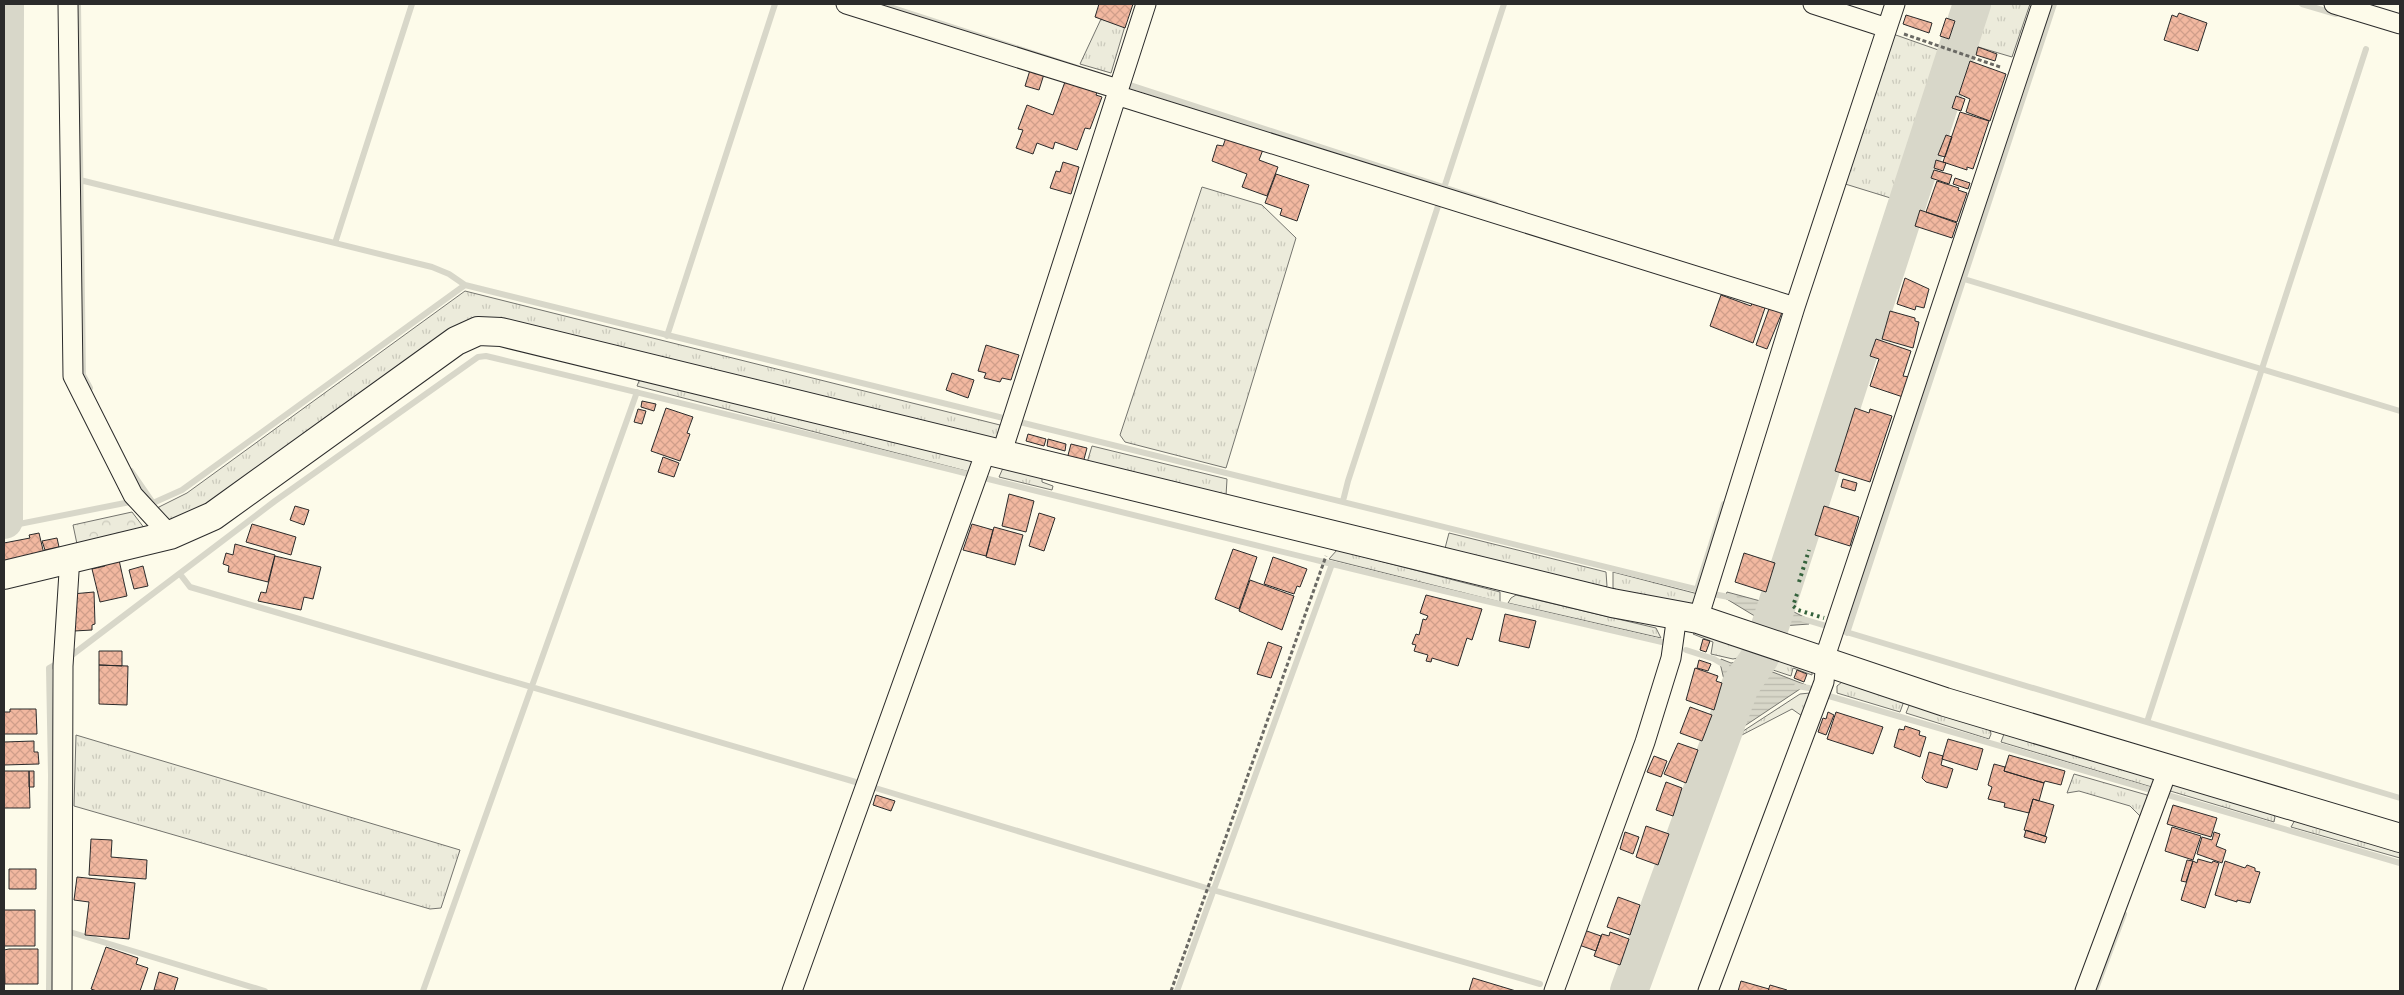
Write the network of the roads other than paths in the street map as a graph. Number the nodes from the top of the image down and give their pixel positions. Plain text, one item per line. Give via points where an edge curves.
1 (68, 4) edge
2 (846, 4) edge
3 (1146, 4) edge
4 (1813, 4) edge
5 (1895, 4) edge
6 (2042, 4) edge
7 (2334, 4) edge
8 (2400, 24) edge
9 (1881, 26) junction
10 (1115, 86) junction
11 (1795, 307) junction
12 (985, 465) junction
13 (170, 535) junction
14 (66, 560) junction
15 (4, 575) edge
16 (1688, 617) junction
17 (1826, 662) junction
18 (2162, 785) junction
19 (2400, 838) edge
20 (62, 991) edge
21 (792, 991) edge
22 (1554, 991) edge
23 (1708, 991) edge
24 (2085, 991) edge

1 - 13 street via 73,376 138,500
2 - 10 street
3 - 10 street
4 - 9 street
5 - 9 street
6 - 17 street via 1826,651
7 - 8 street
9 - 11 street
10 - 11 street
10 - 12 street via 1011,421
11 - 16 street
12 - 13 street via 502,332 478,331 456,341 213,516
12 - 16 street via 1602,601
12 - 21 street
13 - 14 street
14 - 15 street
14 - 20 street via 69,572 63,660
16 - 17 street
16 - 22 street
17 - 18 street via 1945,702
17 - 23 street via 1824,682
18 - 19 street
18 - 24 street

